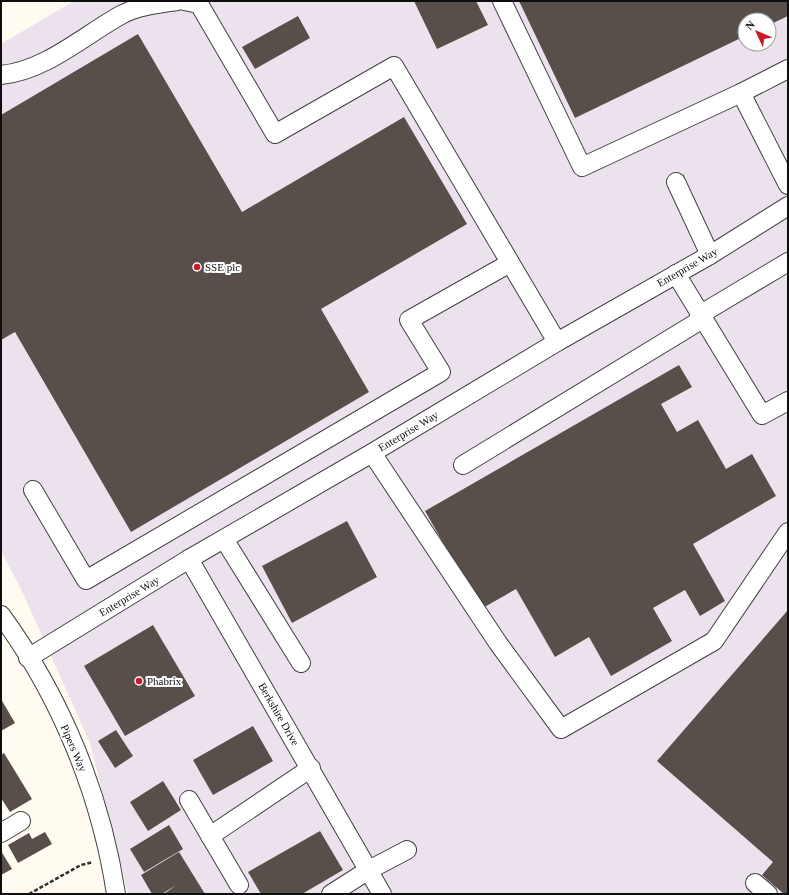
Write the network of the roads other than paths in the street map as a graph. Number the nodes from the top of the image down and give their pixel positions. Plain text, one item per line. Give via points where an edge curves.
1 (177, 1) edge
2 (184, 1) edge
3 (502, 1) edge
4 (788, 69) edge
5 (1, 75) edge
6 (741, 93) junction
7 (676, 182) dead end
8 (788, 185) edge
9 (788, 206) edge
10 (710, 255) junction
11 (788, 262) edge
12 (510, 263) junction
13 (676, 274) junction
14 (701, 314) junction
15 (557, 342) junction
16 (788, 401) edge
17 (372, 453) junction
18 (463, 465) dead end
19 (33, 490) dead end
20 (788, 532) edge
21 (224, 539) junction
22 (189, 559) junction
23 (1, 615) edge
24 (28, 658) junction
25 (301, 663) dead end
26 (311, 768) junction
27 (189, 800) dead end
28 (21, 821) dead end
29 (1, 833) edge
30 (210, 836) junction
31 (407, 850) dead end
32 (367, 871) junction
33 (240, 885) dead end
34 (116, 894) edge
35 (331, 894) edge
36 (382, 894) edge

1 - 5 street via 142,7 121,15 55,56 27,68
2 - 12 street via 199,4 275,134 394,66
3 - 6 street via 582,167
4 - 6 street
6 - 8 street
7 - 10 street
9 - 10 street, Enterprise Way
10 - 13 street, Enterprise Way
11 - 14 street
12 - 15 street
12 - 19 street via 409,320 441,372 86,580
13 - 14 street
13 - 15 street, Enterprise Way
14 - 16 street via 762,415
14 - 18 street via 696,323
15 - 17 street, Enterprise Way
17 - 20 street via 498,644 561,729 714,640
17 - 21 street, Enterprise Way
21 - 22 street, Enterprise Way
21 - 25 street
22 - 24 street, Enterprise Way
22 - 26 street, Berkshire Drive
23 - 24 street, Pipers Way
24 - 34 street, Pipers Way via 69,736 92,792 109,851
26 - 30 street
26 - 32 street, Berkshire Drive
27 - 30 street
28 - 29 street
30 - 33 street
31 - 32 street
32 - 35 street
32 - 36 street, Berkshire Drive

